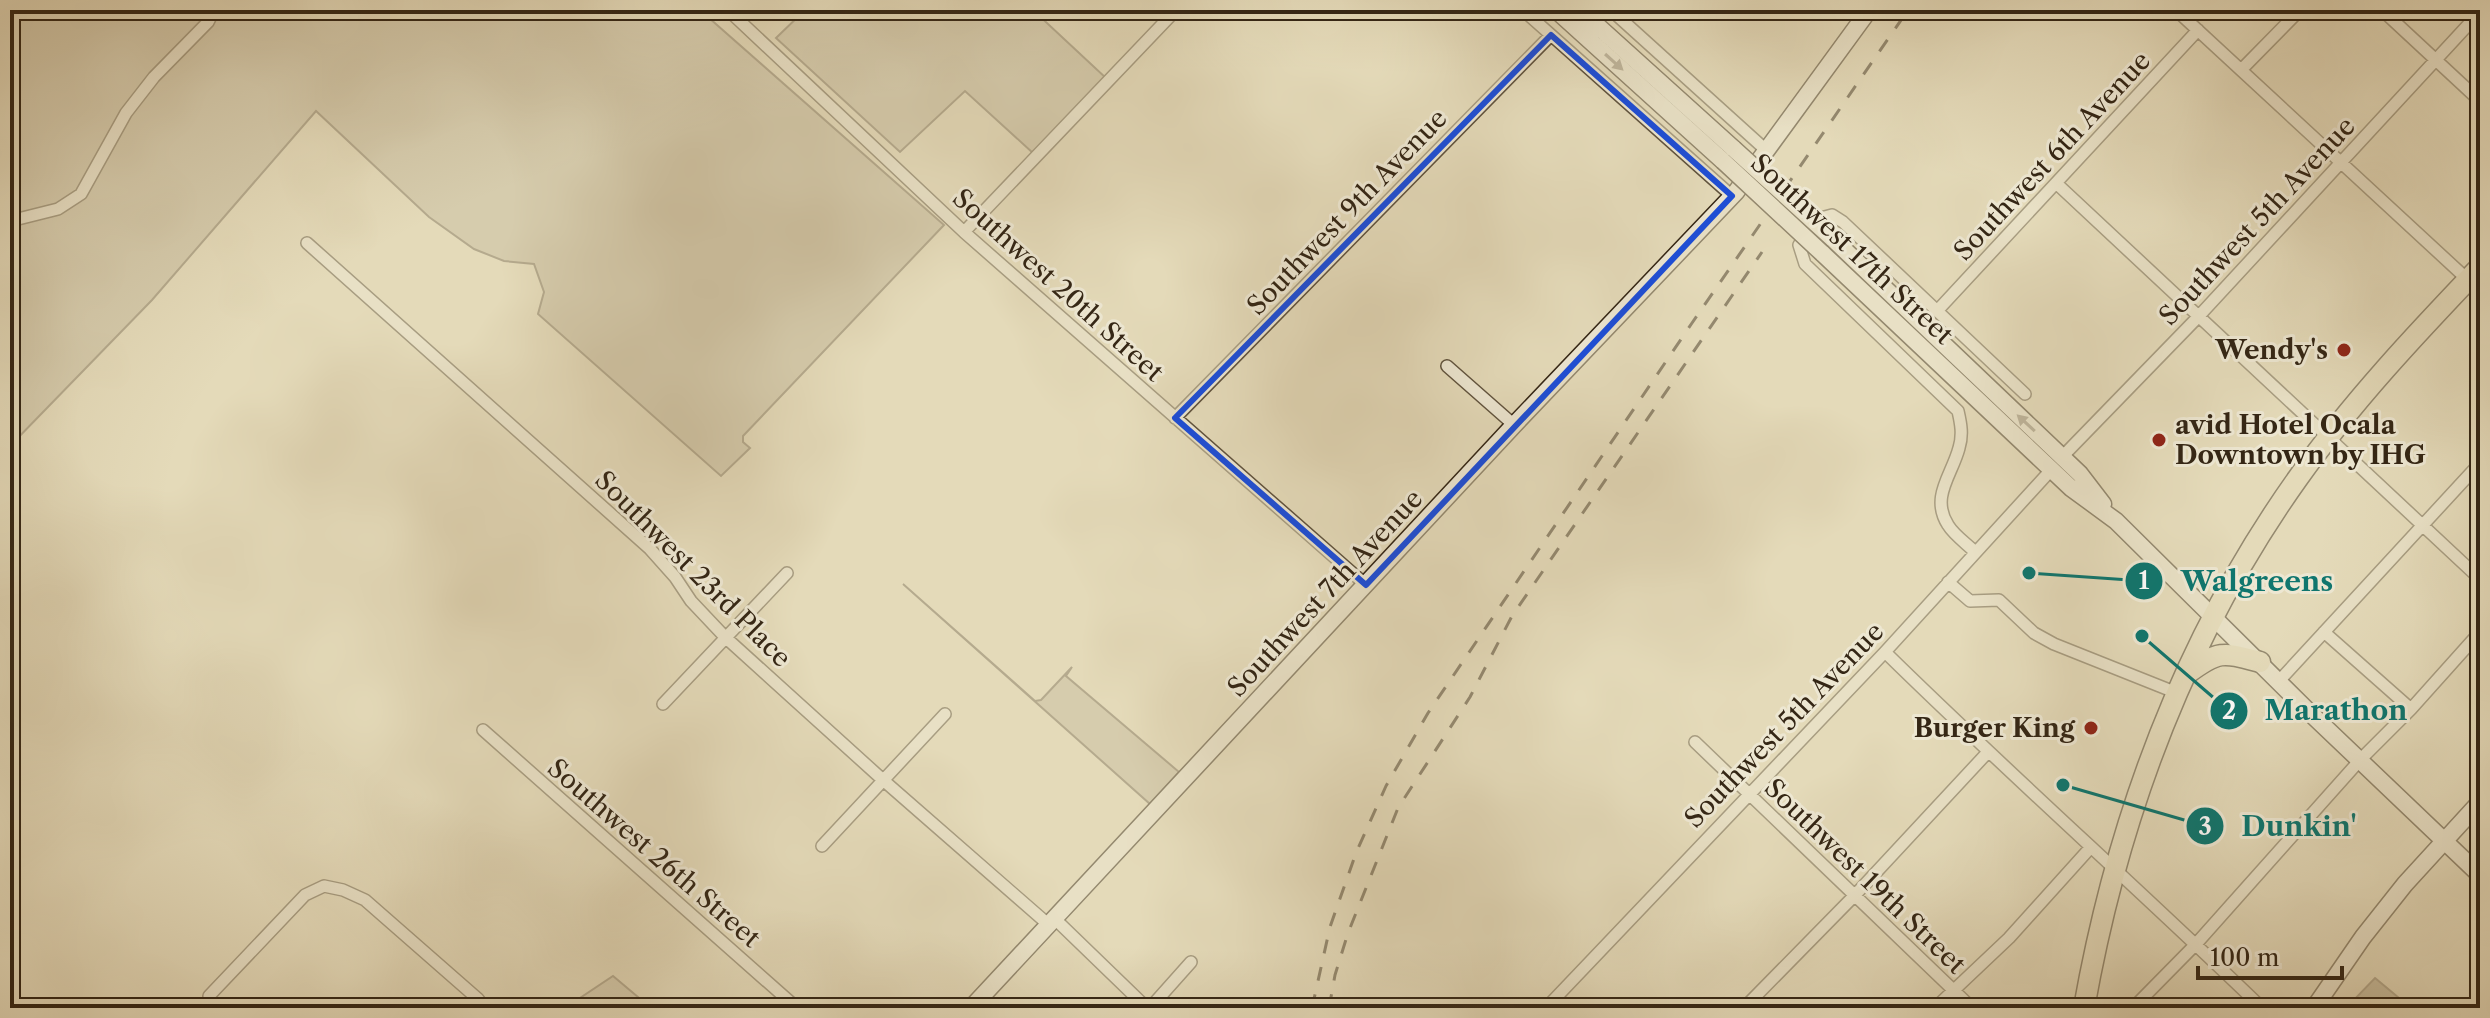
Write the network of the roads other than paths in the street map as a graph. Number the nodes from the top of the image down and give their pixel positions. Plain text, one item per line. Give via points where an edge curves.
1 (214, 10) edge
2 (728, 10) edge
3 (1176, 10) edge
4 (1523, 10) edge
5 (1556, 10) edge
6 (1580, 10) edge
7 (1611, 10) edge
8 (1869, 10) edge
9 (2176, 10) edge
10 (2300, 10) edge
11 (2382, 10) edge
12 (2480, 12) edge
13 (2198, 30) junction
14 (1551, 35) junction
15 (2437, 61) junction
16 (2241, 70) junction
17 (2480, 101) edge
18 (1767, 151) junction
19 (1728, 155) junction
20 (2341, 163) junction
21 (2056, 183) junction
22 (1732, 196) junction
23 (10, 221) edge
24 (964, 232) junction
25 (307, 243) dead end
26 (2476, 279) edge
27 (1937, 311) junction
28 (2198, 317) junction
29 (1447, 366) dead end
30 (2025, 394) dead end
31 (1175, 418) junction
32 (1514, 425) junction
33 (2329, 437) junction
34 (2057, 463) junction
35 (2480, 463) edge
36 (2423, 525) junction
37 (1975, 552) junction
38 (787, 573) dead end
39 (2480, 579) edge
40 (1948, 582) junction
41 (1366, 585) junction
42 (2213, 615) junction
43 (2324, 632) junction
44 (2480, 632) edge
45 (725, 637) junction
46 (1885, 652) junction
47 (2260, 662) junction
48 (2279, 681) junction
49 (2180, 684) junction
50 (663, 704) dead end
51 (2411, 709) junction
52 (945, 714) dead end
53 (483, 730) dead end
54 (1695, 742) dead end
55 (1988, 752) junction
56 (2360, 760) junction
57 (883, 780) junction
58 (1748, 794) junction
59 (2480, 802) edge
60 (2445, 843) junction
61 (822, 846) dead end
62 (2091, 847) junction
63 (2114, 868) junction
64 (2480, 875) edge
65 (1855, 895) junction
66 (1052, 922) junction
67 (2196, 944) junction
68 (1191, 962) dead end
69 (1953, 991) junction
70 (209, 996) dead end
71 (485, 1008) edge
72 (797, 1008) edge
73 (971, 1008) edge
74 (1149, 1008) edge
75 (1546, 1008) edge
76 (1744, 1008) edge
77 (1935, 1008) edge
78 (1972, 1008) edge
79 (2084, 1008) edge
80 (2133, 1008) edge
81 (2262, 1008) edge
82 (2314, 1008) edge

1 - 23 street via 126,113 81,194 58,209
2 - 24 street, Southwest 20th Street
3 - 24 street
4 - 14 street
5 -> 19 main road, Southwest 17th Street
6 - 19 main road, Southwest 17th Street
7 - 18 street
8 - 18 main road, Southwest 7th Avenue
9 - 13 street
10 - 16 street
11 - 15 street
12 - 15 street, Southwest 5th Avenue
13 - 16 street
13 - 21 street, Southwest 6th Avenue
14 - 22 street
14 - 31 street, Southwest 9th Avenue
15 - 17 street
15 - 20 street, Southwest 5th Avenue
16 - 20 street
18 - 22 main road, Southwest 7th Avenue
19 - 34 main road, Southwest 17th Street, bridge via 1822,253
34 -> 19 main road, Southwest 17th Street, bridge via 1832,238
20 - 26 street
20 - 28 street, Southwest 5th Avenue
21 - 27 street, Southwest 6th Avenue
21 - 28 street
22 - 32 main road, Southwest 7th Avenue
24 - 31 street, Southwest 20th Street
25 - 45 street, Southwest 23rd Place via 650,549
26 - 33 highway via 2398,354
27 - 30 street
27 - 37 street via 1832,215 1817,219 1799,245 1805,264 1958,411 1959,450 1942,489 1941,508 1948,526
28 - 33 street
28 - 34 street, Southwest 5th Avenue
29 - 32 street
31 - 41 street, Southwest 20th Street
32 - 41 main road, Southwest 7th Avenue
33 - 36 street
33 - 42 highway via 2272,517
34 - 37 street, Southwest 5th Avenue
34 - 42 main road, Southwest 17th Street via 2080,474 2116,521
35 - 36 street
36 - 39 street
36 - 43 street
37 - 40 street, Southwest 5th Avenue
38 - 45 street
40 - 46 street, Southwest 5th Avenue
40 - 49 street via 1970,601 1999,600 2054,644
41 - 66 main road, Southwest 7th Avenue
42 - 47 main road, Southwest 17th Street
42 - 49 highway
43 - 48 street
43 - 51 street
44 - 51 street
45 - 50 street
45 - 57 street, Southwest 23rd Place
46 - 55 street
46 - 58 street, Southwest 5th Avenue
47 - 48 main road, Southwest 17th Street
47 - 49 highway via 2234,655 2209,657
48 - 56 main road, Southwest 17th Street
49 - 63 highway
51 - 56 street
52 - 57 street
53 - 72 street, Southwest 26th Street
54 - 58 street, Southwest 19th Street
55 - 62 street
55 - 65 street
56 - 60 main road, Southwest 17th Street
56 - 67 street
57 - 61 street
57 - 66 street, Southwest 23rd Place
58 - 65 street, Southwest 19th Street
58 - 75 street, Southwest 5th Avenue
59 - 60 main road
60 - 64 main road, Southwest 17th Street
60 - 82 main road via 2405,884
62 - 63 street
62 - 69 street
63 - 67 street
63 - 79 highway
65 - 69 street, Southwest 19th Street
65 - 76 street
66 - 73 main road, Southwest 7th Avenue
66 - 74 street, Southwest 23rd Place
67 - 80 street
67 - 81 street
68 - 74 street
69 - 77 street
69 - 78 street, Southwest 19th Street
70 - 71 street via 305,895 324,886 365,900

